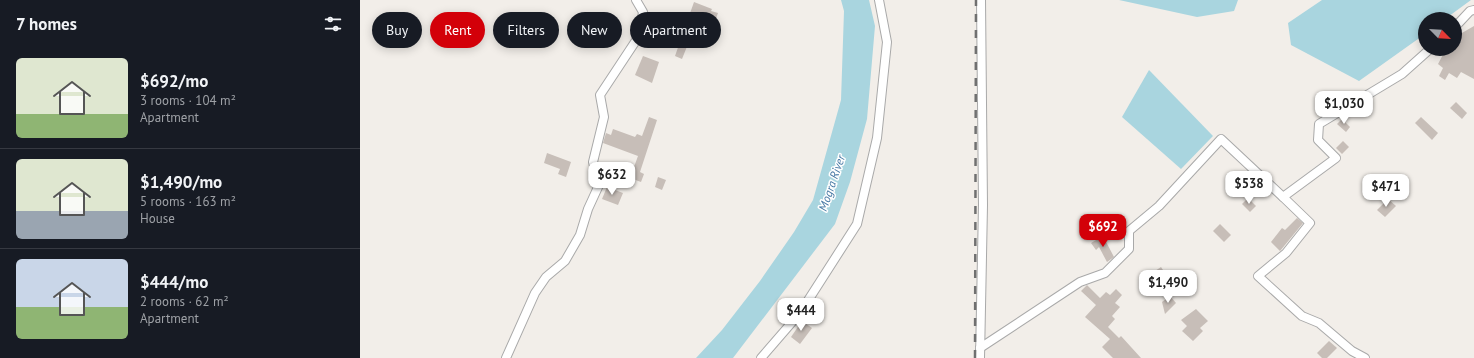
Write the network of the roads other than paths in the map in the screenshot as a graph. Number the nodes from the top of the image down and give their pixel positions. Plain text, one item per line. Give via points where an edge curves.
1 (636, 0) edge
2 (879, 0) edge
3 (981, 0) edge
4 (1474, 10) edge
5 (1462, 19) edge
6 (1422, 56) edge
7 (1283, 197) junction
8 (980, 348) junction
9 (506, 358) edge
10 (761, 358) edge
11 (980, 358) edge
12 (1365, 358) edge

1 - 9 street via 643,12 639,36 600,95 604,117 594,162 599,185 580,235 565,261 546,277 535,293
2 - 10 street via 887,42 877,138 856,224 800,313
3 - 8 street via 983,205
4 - 5 street
6 - 7 street via 1402,74 1319,124 1318,140 1336,158
7 - 8 street via 1221,139 1159,206 1129,231 1129,249 1105,273 1080,282
7 - 12 street via 1310,223 1286,253 1258,276 1302,316 1319,323 1352,351
8 - 11 street

